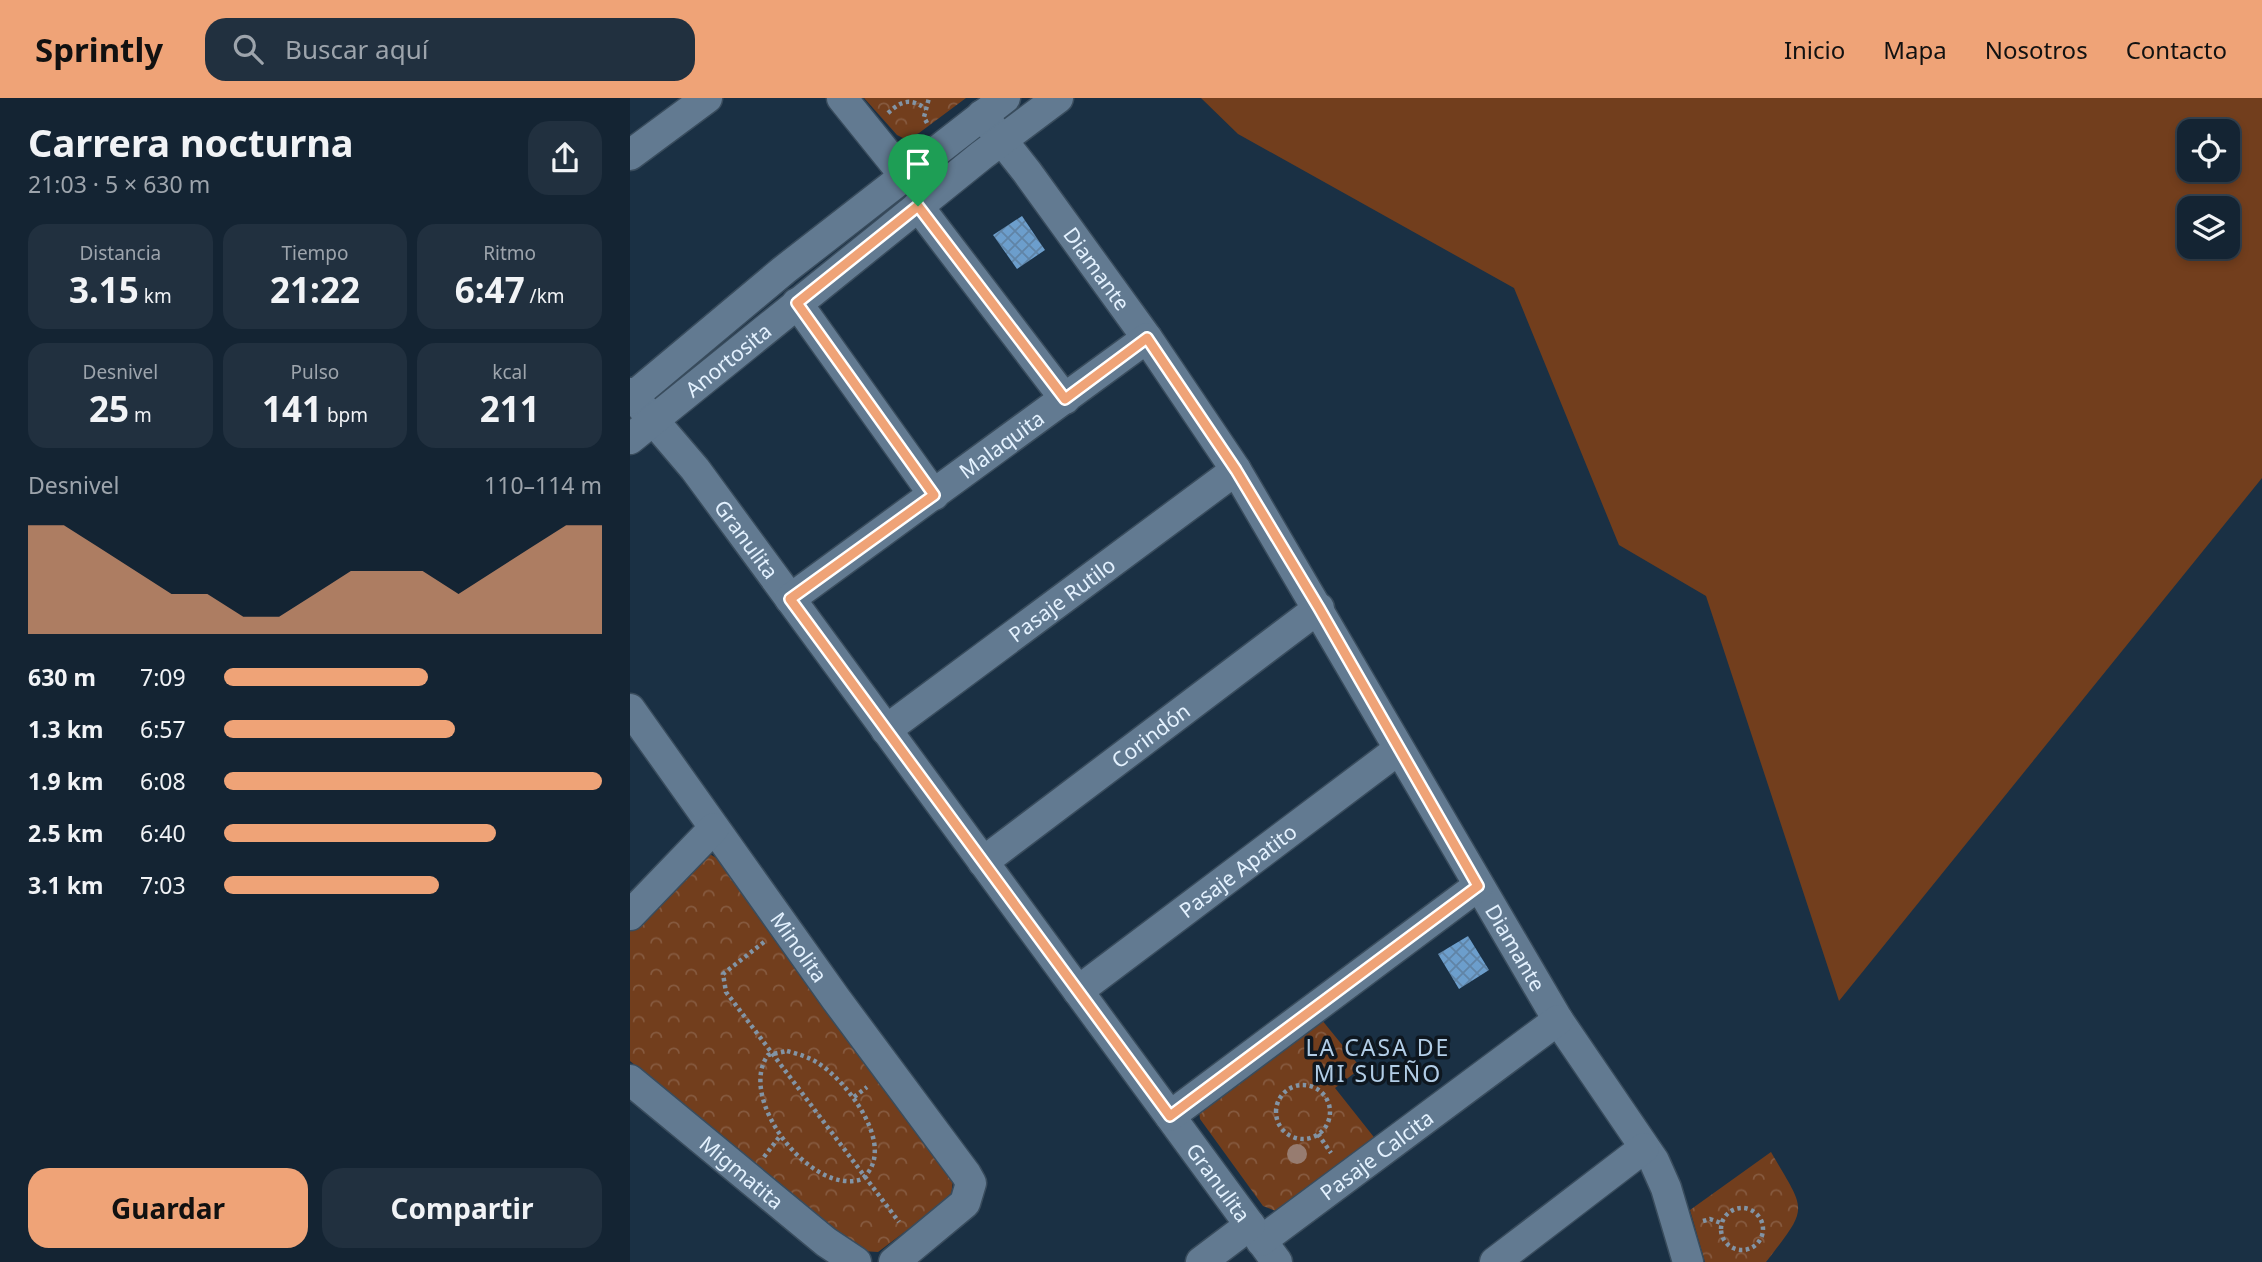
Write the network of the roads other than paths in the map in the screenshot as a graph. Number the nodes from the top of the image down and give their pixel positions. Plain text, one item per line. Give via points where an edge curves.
1 (707, 98) edge
2 (842, 98) edge
3 (1058, 98) edge
4 (993, 107) edge
5 (1002, 139) junction
6 (630, 155) edge
7 (904, 175) junction
8 (918, 206) junction
9 (797, 303) junction
10 (1147, 338) junction
11 (631, 396) edge
12 (1065, 399) junction
13 (654, 420) junction
14 (630, 439) edge
15 (1236, 470) junction
16 (934, 495) junction
17 (790, 599) junction
18 (1319, 608) junction
19 (630, 709) edge
20 (886, 730) junction
21 (1398, 750) junction
22 (714, 828) junction
23 (983, 862) junction
24 (1478, 886) junction
25 (630, 915) edge
26 (1078, 991) junction
27 (1558, 1020) junction
28 (630, 1080) edge
29 (1170, 1116) junction
30 (1644, 1149) junction
31 (1263, 1243) edge
32 (905, 1253) edge
33 (856, 1262) edge
34 (1200, 1262) edge
35 (1496, 1262) edge
36 (1688, 1262) edge

1 - 6 street
2 - 7 street
3 - 5 street, Anortosita
4 - 5 street, Diamante
4 - 7 street, Anortosita
5 - 8 street, Anortosita
5 - 10 street, Diamante
7 - 11 street, Anortosita
8 - 9 street, Anortosita
8 - 12 street
9 - 13 street, Anortosita
9 - 16 street
10 - 12 street, Malaquita
10 - 15 street, Diamante
11 - 13 street, Granulita
12 - 16 street, Malaquita
13 - 14 street, Anortosita
13 - 17 street, Granulita
15 - 18 street, Diamante
15 - 20 street, Pasaje Rutilo
16 - 17 street, Malaquita
17 - 20 street, Granulita
18 - 21 street, Diamante
18 - 23 street, Corindón
19 - 22 street, Minolita
20 - 23 street, Granulita
21 - 24 street, Diamante
21 - 26 street, Pasaje Apatito
22 - 25 street
22 - 32 street, Minolita via 971,1183 965,1203
23 - 26 street, Granulita
24 - 27 street, Diamante
24 - 29 street
26 - 29 street, Granulita
27 - 30 street, Diamante
27 - 31 street, Pasaje Calcita
28 - 33 street, Migmatita
29 - 31 street, Granulita
30 - 35 street
30 - 36 street, Diamante via 1666,1188
31 - 34 street, Pasaje Calcita

